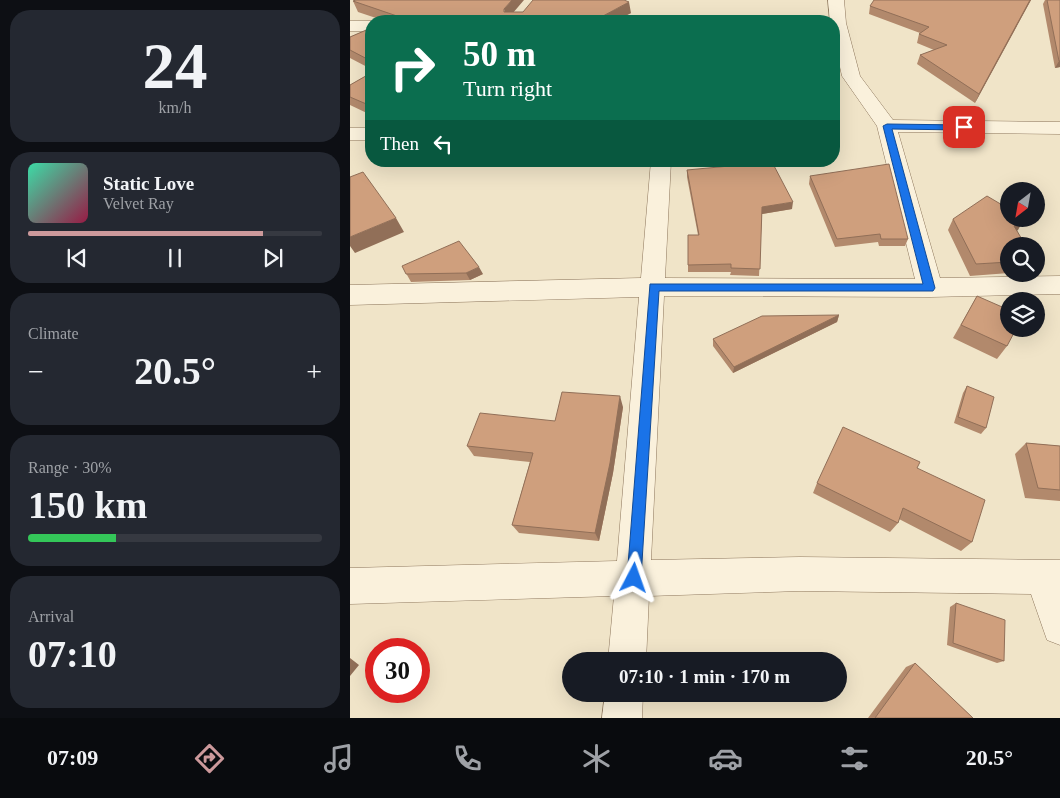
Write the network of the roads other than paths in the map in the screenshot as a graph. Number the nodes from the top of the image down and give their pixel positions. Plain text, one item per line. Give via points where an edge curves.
1 (836, 0) edge
2 (836, 15) edge
3 (350, 26) edge
4 (365, 26) edge
5 (840, 37) edge
6 (887, 126) junction
7 (1060, 128) edge
8 (350, 134) edge
9 (365, 134) edge
10 (661, 167) edge
11 (1060, 285) edge
12 (654, 287) junction
13 (930, 288) junction
14 (350, 295) edge
15 (1051, 577) edge
16 (634, 578) junction
17 (350, 586) edge
18 (1060, 627) edge
19 (628, 652) edge
20 (623, 702) edge
21 (622, 718) edge

1 - 2 street
3 - 4 street
5 - 6 street via 851,76
6 - 7 street
6 - 13 street
8 - 9 street
10 - 12 street
11 - 13 street
12 - 13 street
12 - 14 street
12 - 16 street
15 - 16 street via 800,574
15 - 18 street
16 - 17 street
16 - 19 street
20 - 21 street

